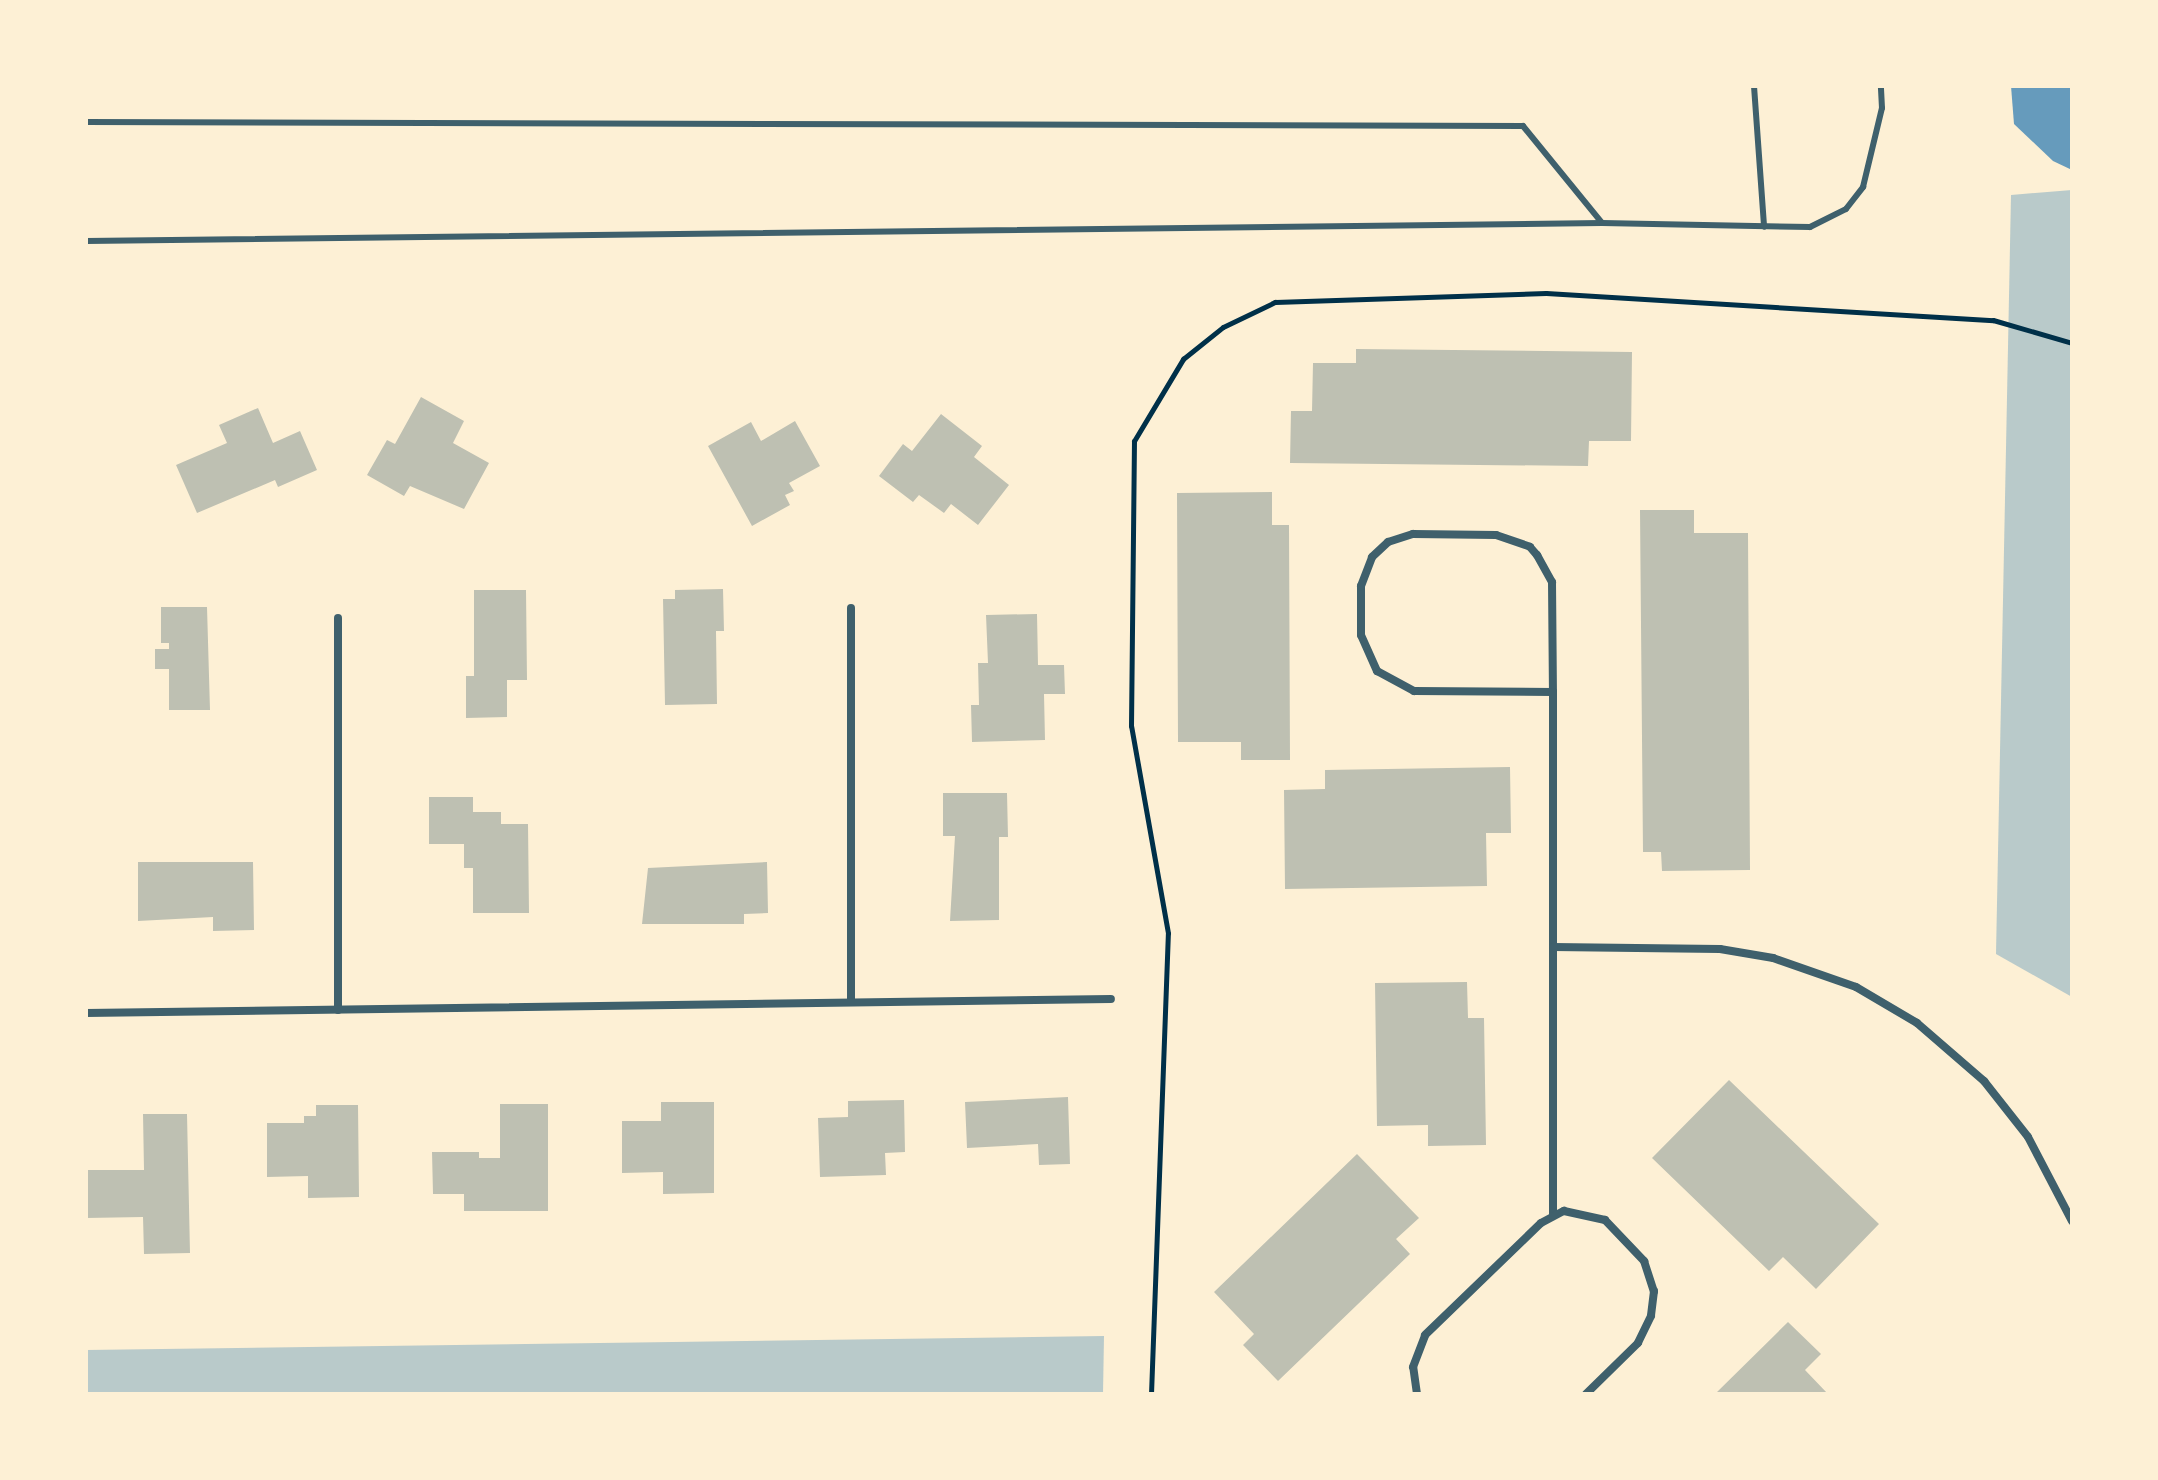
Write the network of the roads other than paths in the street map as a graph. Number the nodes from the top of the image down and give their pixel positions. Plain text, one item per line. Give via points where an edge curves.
1 (1754, 86) edge
2 (1881, 86) edge
3 (86, 122) edge
4 (1602, 223) junction
5 (1764, 227) junction
6 (86, 241) edge
7 (851, 608) dead end
8 (338, 618) dead end
9 (1553, 692) junction
10 (1553, 947) junction
11 (1111, 999) dead end
12 (851, 1002) junction
13 (338, 1010) junction
14 (86, 1013) edge
15 (1553, 1214) junction
16 (2072, 1221) edge
17 (1417, 1394) edge
18 (1586, 1394) edge

1 - 5 lane
2 - 5 lane via 1882,108 1863,187 1846,209 1810,227
3 - 4 lane via 1523,126
4 - 5 lane
4 - 6 lane
7 - 12 street
8 - 13 street
9 - 9 street via 1414,691 1385,676 1371,661 1359,623 1361,586 1372,557 1388,542 1413,534 1496,535 1530,547 1552,582
9 - 10 street
10 - 15 street
10 - 16 street via 1720,949 1773,958 1856,987 1917,1023 1984,1081 2028,1137
11 - 12 street
12 - 13 street
13 - 14 street
15 - 17 street via 1425,1335 1413,1367
15 - 18 street via 1582,1211 1605,1220 1644,1261 1654,1291 1651,1316 1638,1343

